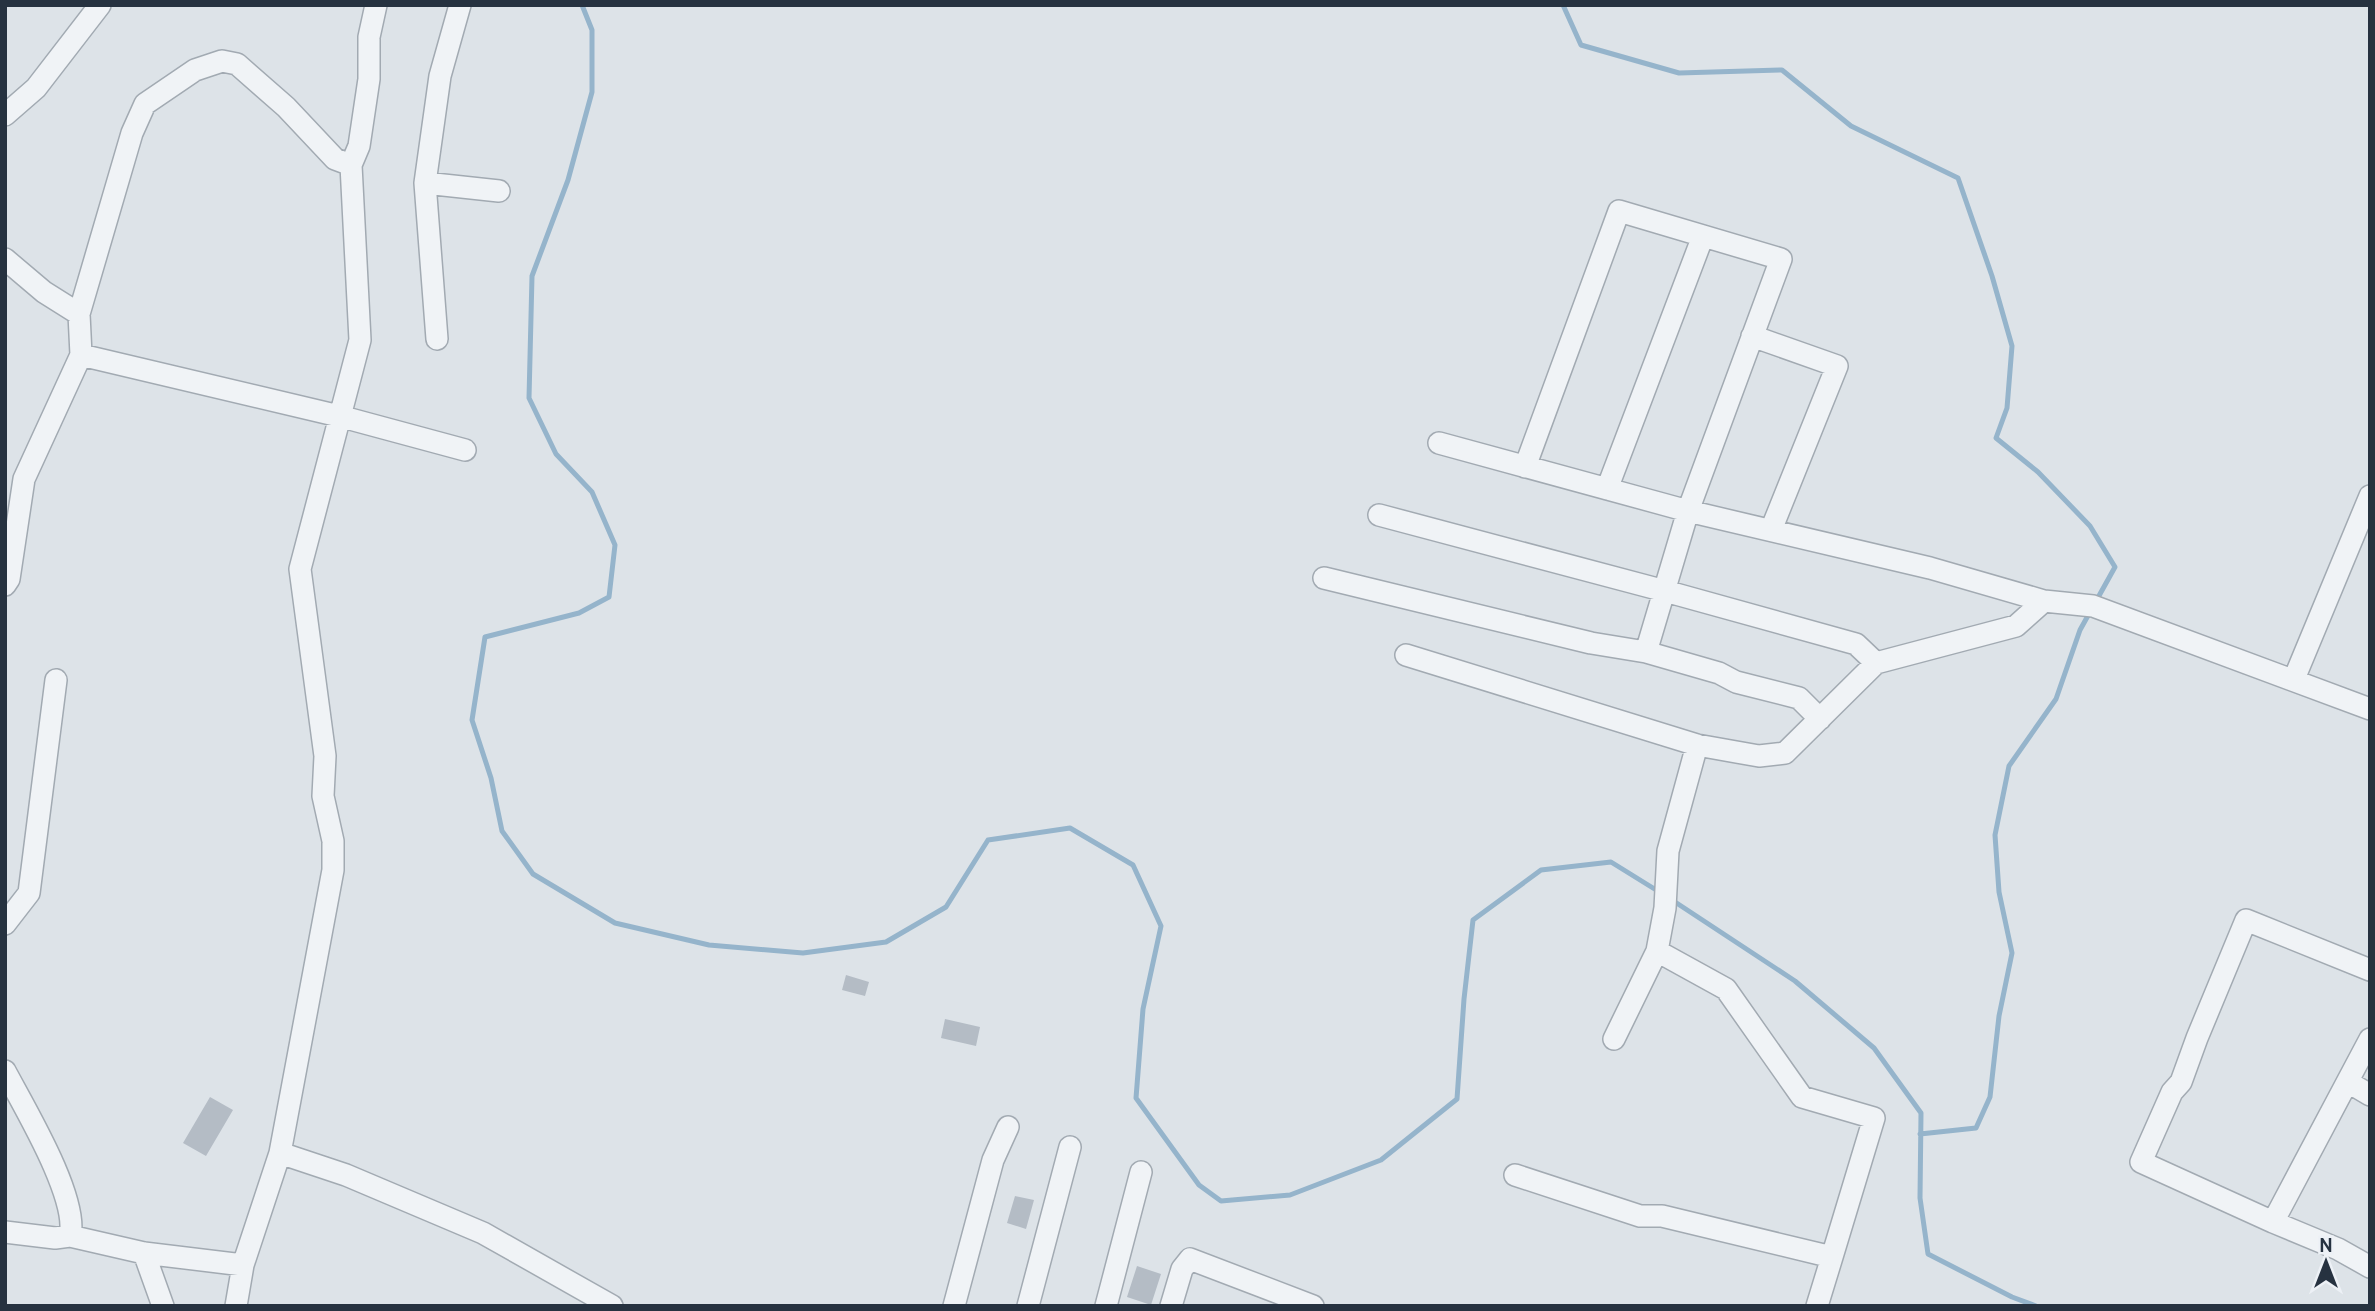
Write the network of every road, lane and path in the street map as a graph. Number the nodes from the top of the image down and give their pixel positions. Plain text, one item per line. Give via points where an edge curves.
1 (100, 5) edge
2 (376, 5) edge
3 (460, 5) edge
4 (5, 115) edge
5 (351, 165) junction
6 (425, 183) junction
7 (499, 191) dead end
8 (1703, 236) junction
9 (5, 259) edge
10 (79, 314) junction
11 (1752, 336) junction
12 (437, 339) dead end
13 (81, 355) junction
14 (339, 416) junction
15 (1439, 443) dead end
16 (465, 450) dead end
17 (1525, 467) junction
18 (1607, 489) junction
19 (2370, 496) edge
20 (1688, 511) junction
21 (1379, 515) dead end
22 (1771, 530) junction
23 (1324, 578) dead end
24 (5, 584) edge
25 (1665, 591) junction
26 (2044, 601) junction
27 (1646, 652) junction
28 (1406, 655) dead end
29 (1876, 663) junction
30 (2294, 679) junction
31 (56, 680) dead end
32 (2370, 709) edge
33 (1820, 719) junction
34 (1697, 745) junction
35 (5, 924) edge
36 (1657, 951) junction
37 (2370, 970) edge
38 (1614, 1039) dead end
39 (2370, 1039) edge
40 (5, 1071) edge
41 (2348, 1082) junction
42 (2370, 1094) edge
43 (1008, 1127) dead end
44 (1070, 1147) dead end
45 (280, 1153) junction
46 (1141, 1172) dead end
47 (1515, 1175) dead end
48 (2273, 1222) junction
49 (5, 1231) edge
50 (70, 1236) junction
51 (144, 1253) junction
52 (1832, 1256) junction
53 (243, 1265) junction
54 (2370, 1267) edge
55 (1281, 1301) edge
56 (163, 1306) edge
57 (236, 1306) edge
58 (612, 1306) edge
59 (954, 1306) edge
60 (1028, 1306) edge
61 (1106, 1306) edge
62 (1171, 1306) edge
63 (1313, 1306) edge
64 (1817, 1306) edge

1 - 4 street via 36,88
2 - 5 street via 359,146
3 - 6 street via 440,76
5 - 10 street via 335,159 237,64 222,61 195,70 145,104 132,133
5 - 14 street via 360,340
6 - 7 street
6 - 12 street
8 - 11 street via 1781,259
8 - 17 street via 1619,211
8 - 18 street
9 - 10 street
10 - 13 street
11 - 20 street
11 - 22 street via 1837,366
13 - 14 street
13 - 24 street via 24,479
14 - 16 street
14 - 45 street via 300,569 325,756 323,796 332,841 332,870
15 - 17 street
17 - 18 street
18 - 20 street
19 - 30 street
20 - 22 street
20 - 25 street
21 - 25 street
22 - 26 street
23 - 27 street via 1591,643
25 - 27 street
25 - 29 street via 1856,644
26 - 29 street via 2017,626
26 - 30 street via 2093,607
27 - 33 street via 1799,698
28 - 34 street
29 - 33 street
30 - 32 street
31 - 35 street via 29,893
33 - 34 street via 1785,753 1759,756
34 - 36 street via 1668,851
36 - 38 street
36 - 52 street via 1726,989 1802,1097 1874,1118
37 - 48 street via 2246,920 2181,1082 2172,1092 2141,1162
39 - 41 street
40 - 50 street via 55,1166 73,1224
41 - 42 street
41 - 48 street
43 - 59 street via 993,1160
44 - 60 street
45 - 53 street
45 - 58 street via 346,1175 483,1233
46 - 61 street
47 - 52 street via 1640,1216 1662,1216
48 - 54 street
49 - 50 street
50 - 51 street
51 - 53 street
51 - 56 street
52 - 64 street
53 - 57 street
55 - 62 street via 1190,1259 1182,1269
55 - 63 street

